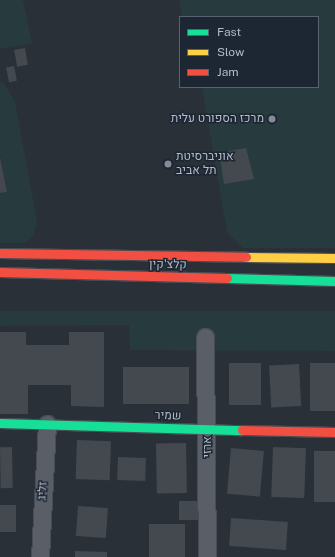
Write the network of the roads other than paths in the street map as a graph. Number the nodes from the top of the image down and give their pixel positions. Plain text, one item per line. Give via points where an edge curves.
1 (0, 253) edge
2 (335, 258) edge
3 (0, 272) edge
4 (335, 281) edge
5 (204, 337) dead end
6 (0, 423) edge
7 (47, 424) junction
8 (208, 430) junction
9 (335, 432) edge
10 (40, 557) edge
11 (207, 557) edge

1 - 2 street, קלצ'קין
3 - 4 street, קלצ'קין
5 - 8 street, ארזי
6 - 7 street, שמיר
7 - 8 street, שמיר
7 - 10 street, זליג
8 - 9 street, שמיר
8 - 11 street, ארזי

